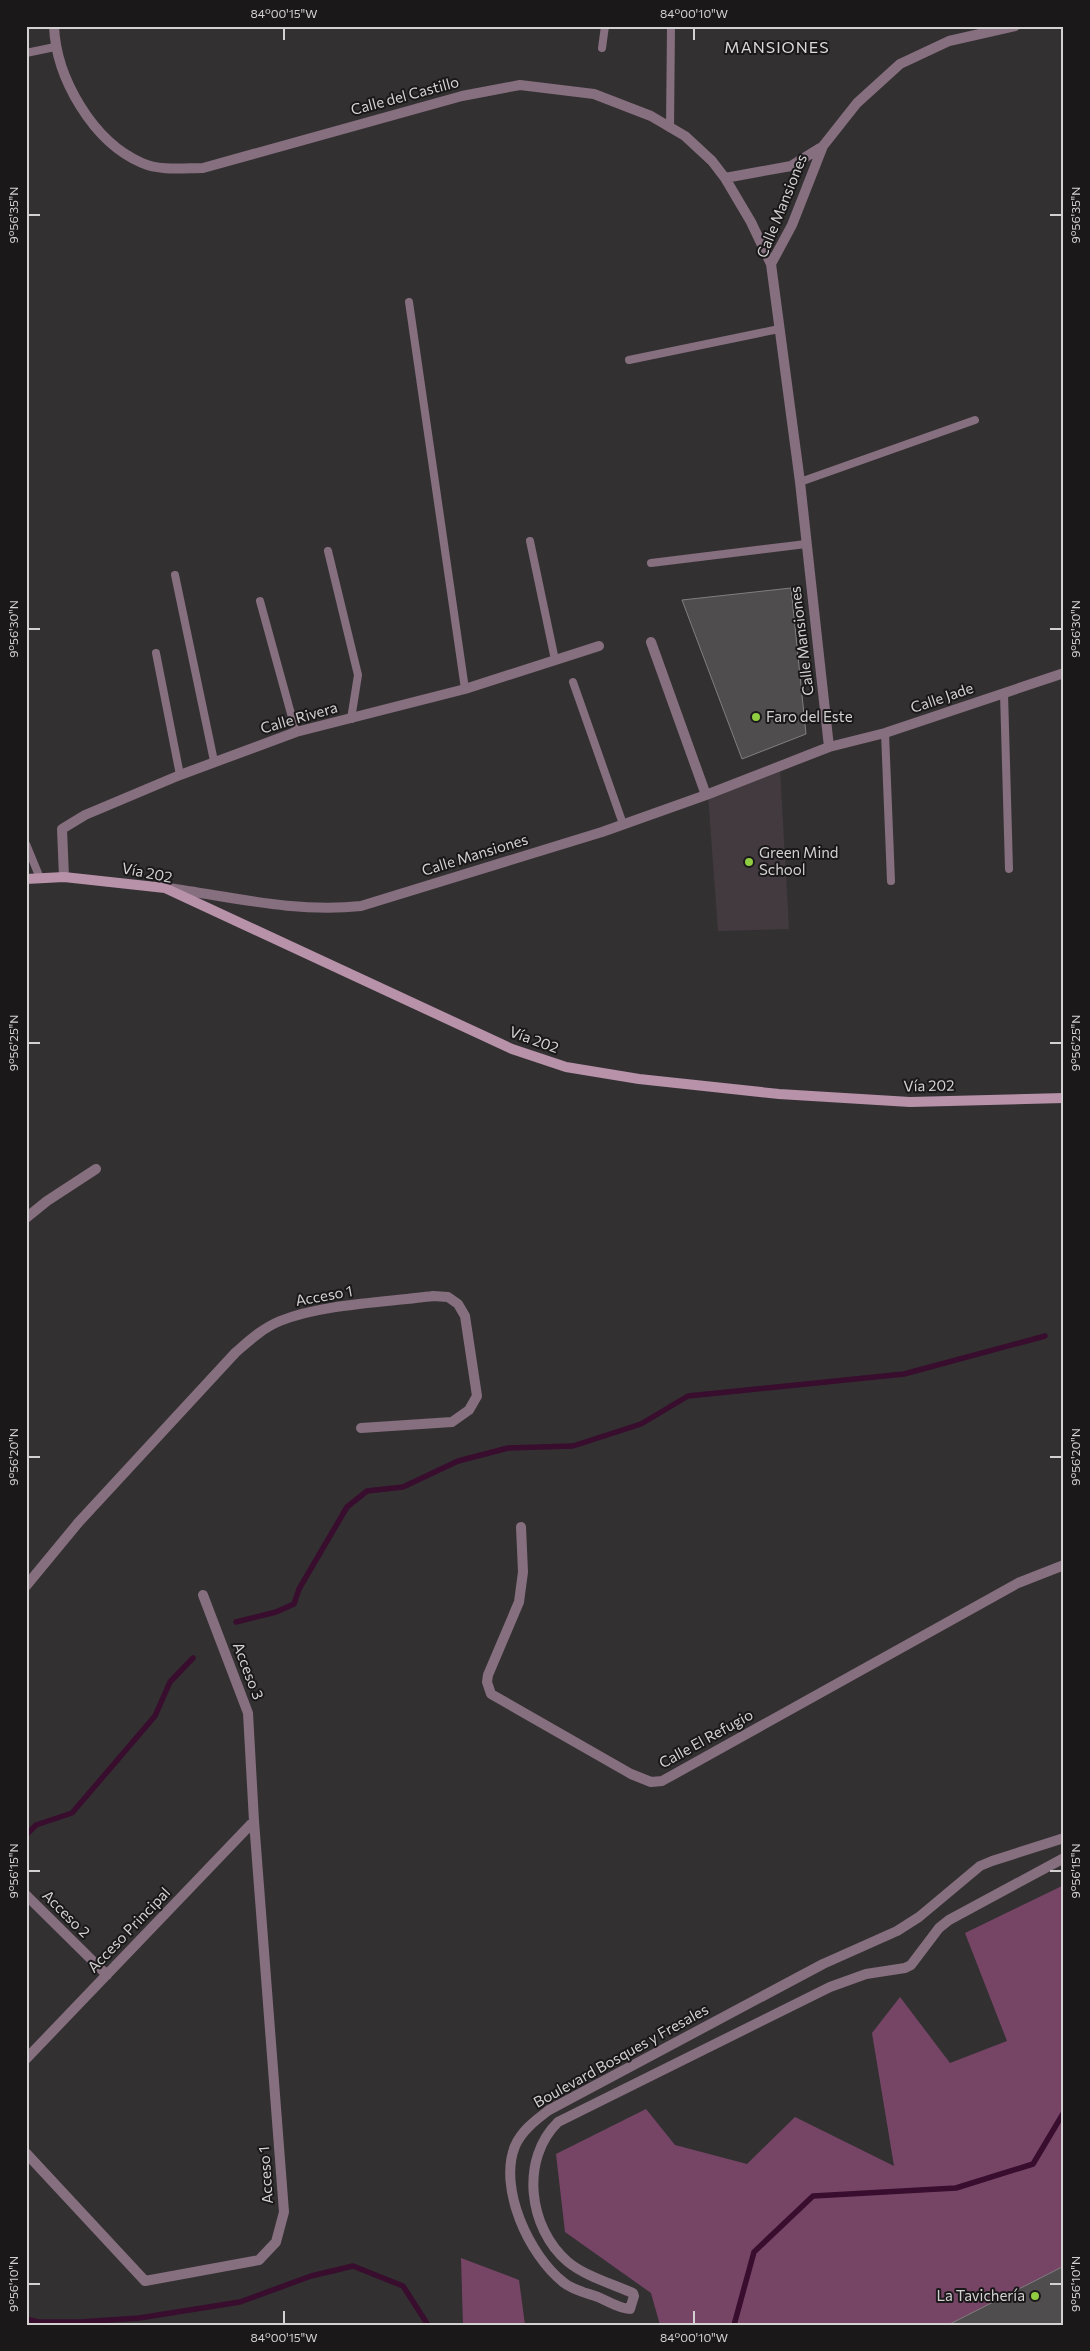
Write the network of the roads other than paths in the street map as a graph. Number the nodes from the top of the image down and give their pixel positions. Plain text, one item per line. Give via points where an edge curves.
1 (54, 26) edge
2 (605, 26) edge
3 (671, 26) edge
4 (1016, 26) edge
5 (55, 47) junction
6 (602, 48) dead end
7 (26, 53) edge
8 (670, 128) junction
9 (822, 146) junction
10 (725, 178) junction
11 (771, 264) junction
12 (409, 302) dead end
13 (779, 329) junction
14 (629, 360) dead end
15 (975, 420) dead end
16 (800, 482) junction
17 (530, 541) dead end
18 (806, 544) junction
19 (328, 551) dead end
20 (651, 563) dead end
21 (175, 575) dead end
22 (260, 601) dead end
23 (652, 642) dead end
24 (599, 646) dead end
25 (156, 654) dead end
26 (555, 660) junction
27 (1064, 673) edge
28 (573, 682) dead end
29 (465, 689) junction
30 (1004, 693) junction
31 (351, 719) junction
32 (296, 732) junction
33 (885, 733) junction
34 (829, 747) junction
35 (214, 761) junction
36 (180, 775) junction
37 (706, 795) junction
38 (623, 824) junction
39 (26, 844) edge
40 (1009, 869) dead end
41 (64, 877) junction
42 (40, 878) junction
43 (26, 879) edge
44 (891, 881) dead end
45 (165, 888) junction
46 (1064, 1098) edge
47 (96, 1169) dead end
48 (26, 1218) edge
49 (360, 1428) dead end
50 (521, 1527) dead end
51 (1064, 1565) edge
52 (26, 1586) edge
53 (203, 1595) dead end
54 (254, 1822) junction
55 (1064, 1838) edge
56 (1064, 1858) edge
57 (26, 1895) edge
58 (107, 1975) junction
59 (26, 2059) edge
60 (26, 2153) edge

1 - 5 street, Calle del Castillo
2 - 6 lane
3 - 8 lane
4 - 9 street, Calle Mansiones via 949,41 900,64 857,102
5 - 7 lane
5 - 8 street, Calle del Castillo via 82,112 124,154 143,164 169,168 203,168 462,96 520,85 594,94 643,113
8 - 10 street, Calle del Castillo via 685,136
9 - 10 street via 791,166
9 - 11 street, Calle Mansiones via 792,225
10 - 11 street, Calle del Castillo
11 - 13 street, Calle Mansiones
12 - 29 lane
13 - 14 lane
13 - 16 street, Calle Mansiones
15 - 16 lane
16 - 18 street, Calle Mansiones
17 - 26 lane
18 - 20 lane
18 - 34 street, Calle Mansiones
19 - 31 lane via 358,675
21 - 35 lane
22 - 32 lane
23 - 37 street
24 - 26 street, Calle Rivera
25 - 36 lane
26 - 29 street, Calle Rivera
27 - 30 street, Calle Jade
28 - 38 lane
29 - 31 street, Calle Rivera
30 - 33 street, Calle Jade
30 - 40 lane
31 - 32 street, Calle Rivera
32 - 35 street, Calle Rivera
33 - 34 street, Calle Jade
33 - 44 lane
34 - 37 street, Calle Mansiones
35 - 36 street, Calle Rivera
36 - 41 street, Calle Rivera via 85,815 62,829
37 - 38 street, Calle Mansiones
38 - 45 street, Calle Mansiones via 361,906 329,909 261,904
39 - 42 lane
41 - 42 main road, Vía 202
41 - 45 main road, Vía 202
42 - 43 main road, Vía 202
45 - 46 main road, Vía 202 via 512,1049 566,1067 639,1079 779,1094 910,1102
47 - 48 street
49 - 52 street, Acceso 1 via 452,1422 469,1410 477,1396 465,1316 458,1304 448,1297 433,1296 307,1312 258,1332 78,1523
50 - 51 street, Calle El Refugio via 522,1588 488,1675 491,1694 630,1774 651,1782 662,1781 1018,1583
53 - 54 street, Acceso 3 via 248,1713
54 - 58 street, Acceso Principal
54 - 60 street, Acceso 1 via 284,2212 276,2242 259,2260 145,2281
55 - 56 street, Boulevard Bosques y Fresales via 980,1866 897,1931 823,1964 537,2119 516,2145 512,2160 516,2207 537,2252 564,2284 630,2309 633,2294 574,2267 542,2230 534,2194 535,2163 546,2134 558,2122 830,1987 866,1974 905,1968 915,1961 939,1928 949,1920
57 - 58 street, Acceso 2
58 - 59 street, Acceso Principal

